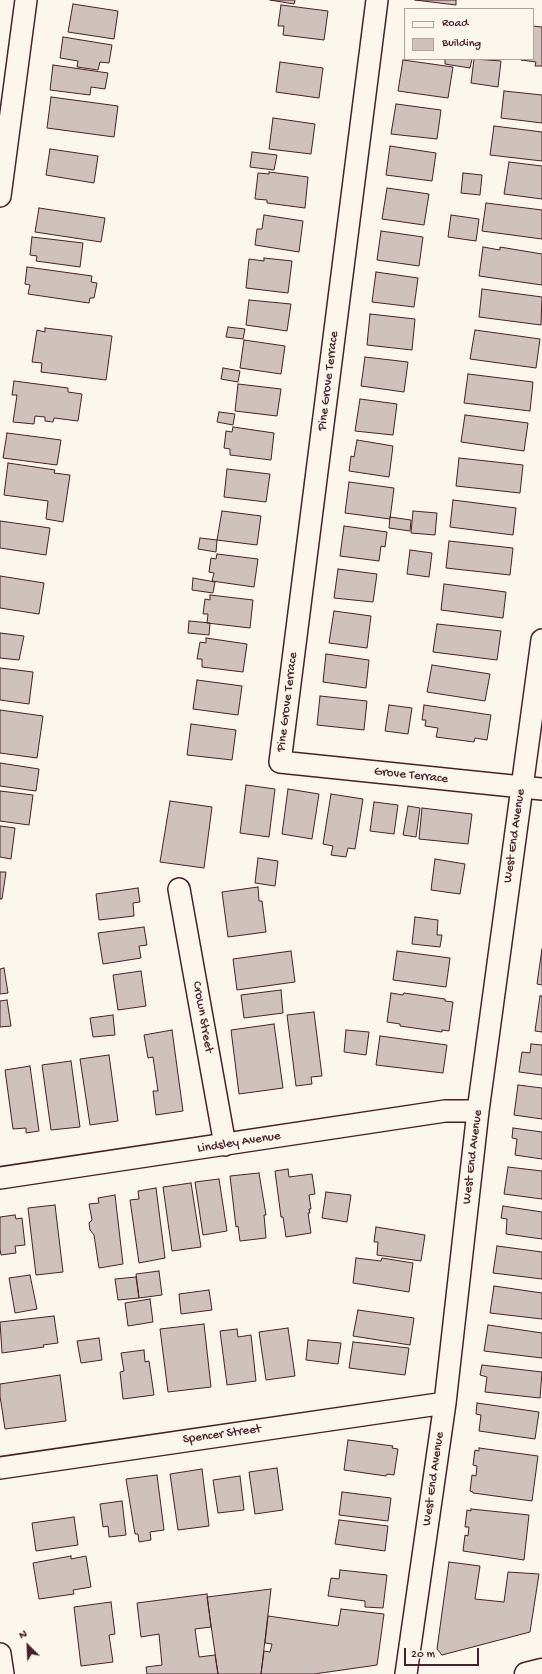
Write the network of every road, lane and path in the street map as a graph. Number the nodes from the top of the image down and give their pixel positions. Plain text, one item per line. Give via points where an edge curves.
1 (26, 0) edge
2 (377, 0) edge
3 (0, 196) edge
4 (542, 640) edge
5 (280, 762) joint
6 (532, 789) edge
7 (179, 889) dead end
8 (478, 1112) junction
9 (224, 1145) junction
10 (0, 1178) edge
11 (445, 1403) junction
12 (0, 1468) edge
13 (0, 1654) edge
14 (542, 1670) edge
15 (3, 1674) edge
16 (406, 1674) edge
17 (526, 1674) edge

1 - 3 street
2 - 5 street, Pine Grove Terrace
4 - 6 street, West End Avenue
5 - 6 street, Grove Terrace
6 - 8 street, West End Avenue
7 - 9 street, Crown Street
8 - 9 street, Lindsley Avenue via 445,1111
8 - 11 street, West End Avenue
9 - 10 street, Lindsley Avenue
11 - 12 street, Spencer Street
11 - 16 street, West End Avenue
13 - 15 street
14 - 17 main road

